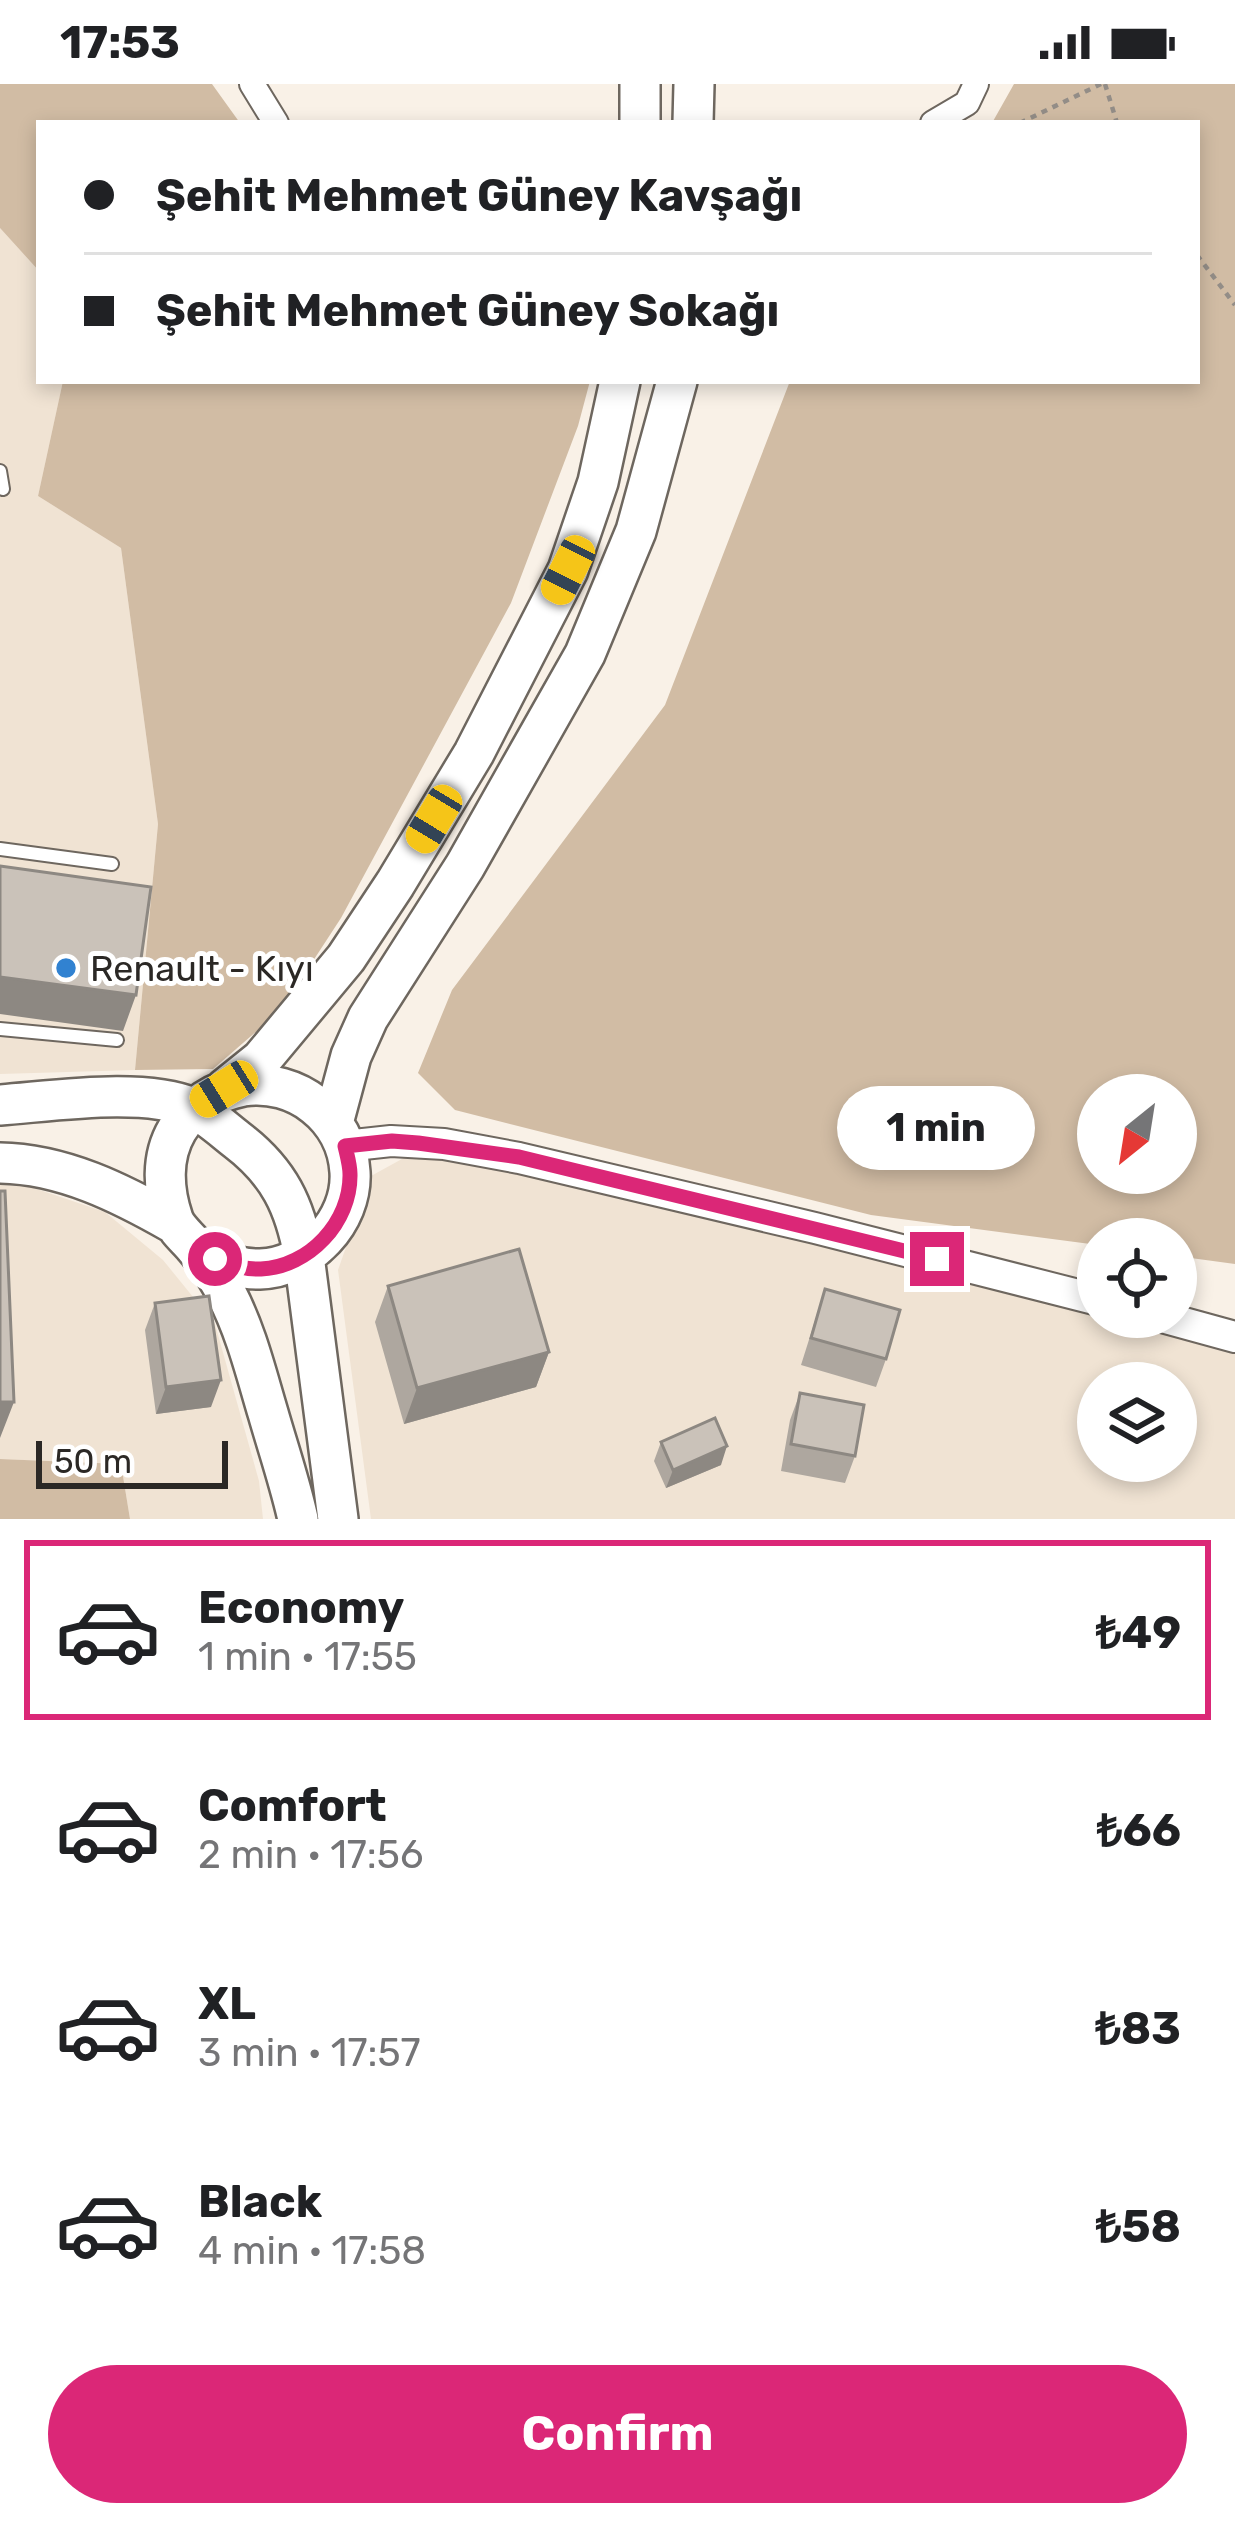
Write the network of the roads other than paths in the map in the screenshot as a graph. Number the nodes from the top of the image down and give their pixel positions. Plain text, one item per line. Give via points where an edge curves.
1 (252, 84) edge
2 (640, 84) edge
3 (694, 84) edge
4 (976, 84) edge
5 (274, 120) edge
6 (640, 120) edge
7 (693, 120) edge
8 (938, 120) edge
9 (619, 384) edge
10 (676, 384) edge
11 (0, 470) edge
12 (2, 489) edge
13 (0, 849) edge
14 (112, 864) dead end
15 (0, 1029) edge
16 (117, 1040) dead end
17 (209, 1099) junction
18 (0, 1105) edge
19 (339, 1134) junction
20 (0, 1163) edge
21 (187, 1238) junction
22 (304, 1256) junction
23 (1077, 1295) edge
24 (1197, 1327) edge
25 (1235, 1337) edge
26 (298, 1519) edge
27 (338, 1519) edge

1 - 5 street
2 - 6 main road
3 - 7 main road
4 - 8 street via 967,103
9 - 17 main road via 568,570 474,753 346,958 261,1060
10 - 19 main road via 635,531 586,654 368,1018 352,1056
11 - 12 lane
13 - 14 lane
15 - 16 lane
17 - 18 main road
17 - 19 main road via 261,1084 288,1089 313,1102
17 - 21 main road via 176,1132 166,1159 165,1188
17 - 22 main road via 284,1190
19 - 22 main road via 348,1197
19 - 23 street via 519,1157
20 - 21 main road via 56,1170 134,1200
21 - 22 main road via 237,1267
21 - 26 main road via 244,1333
22 - 27 main road
24 - 25 street

